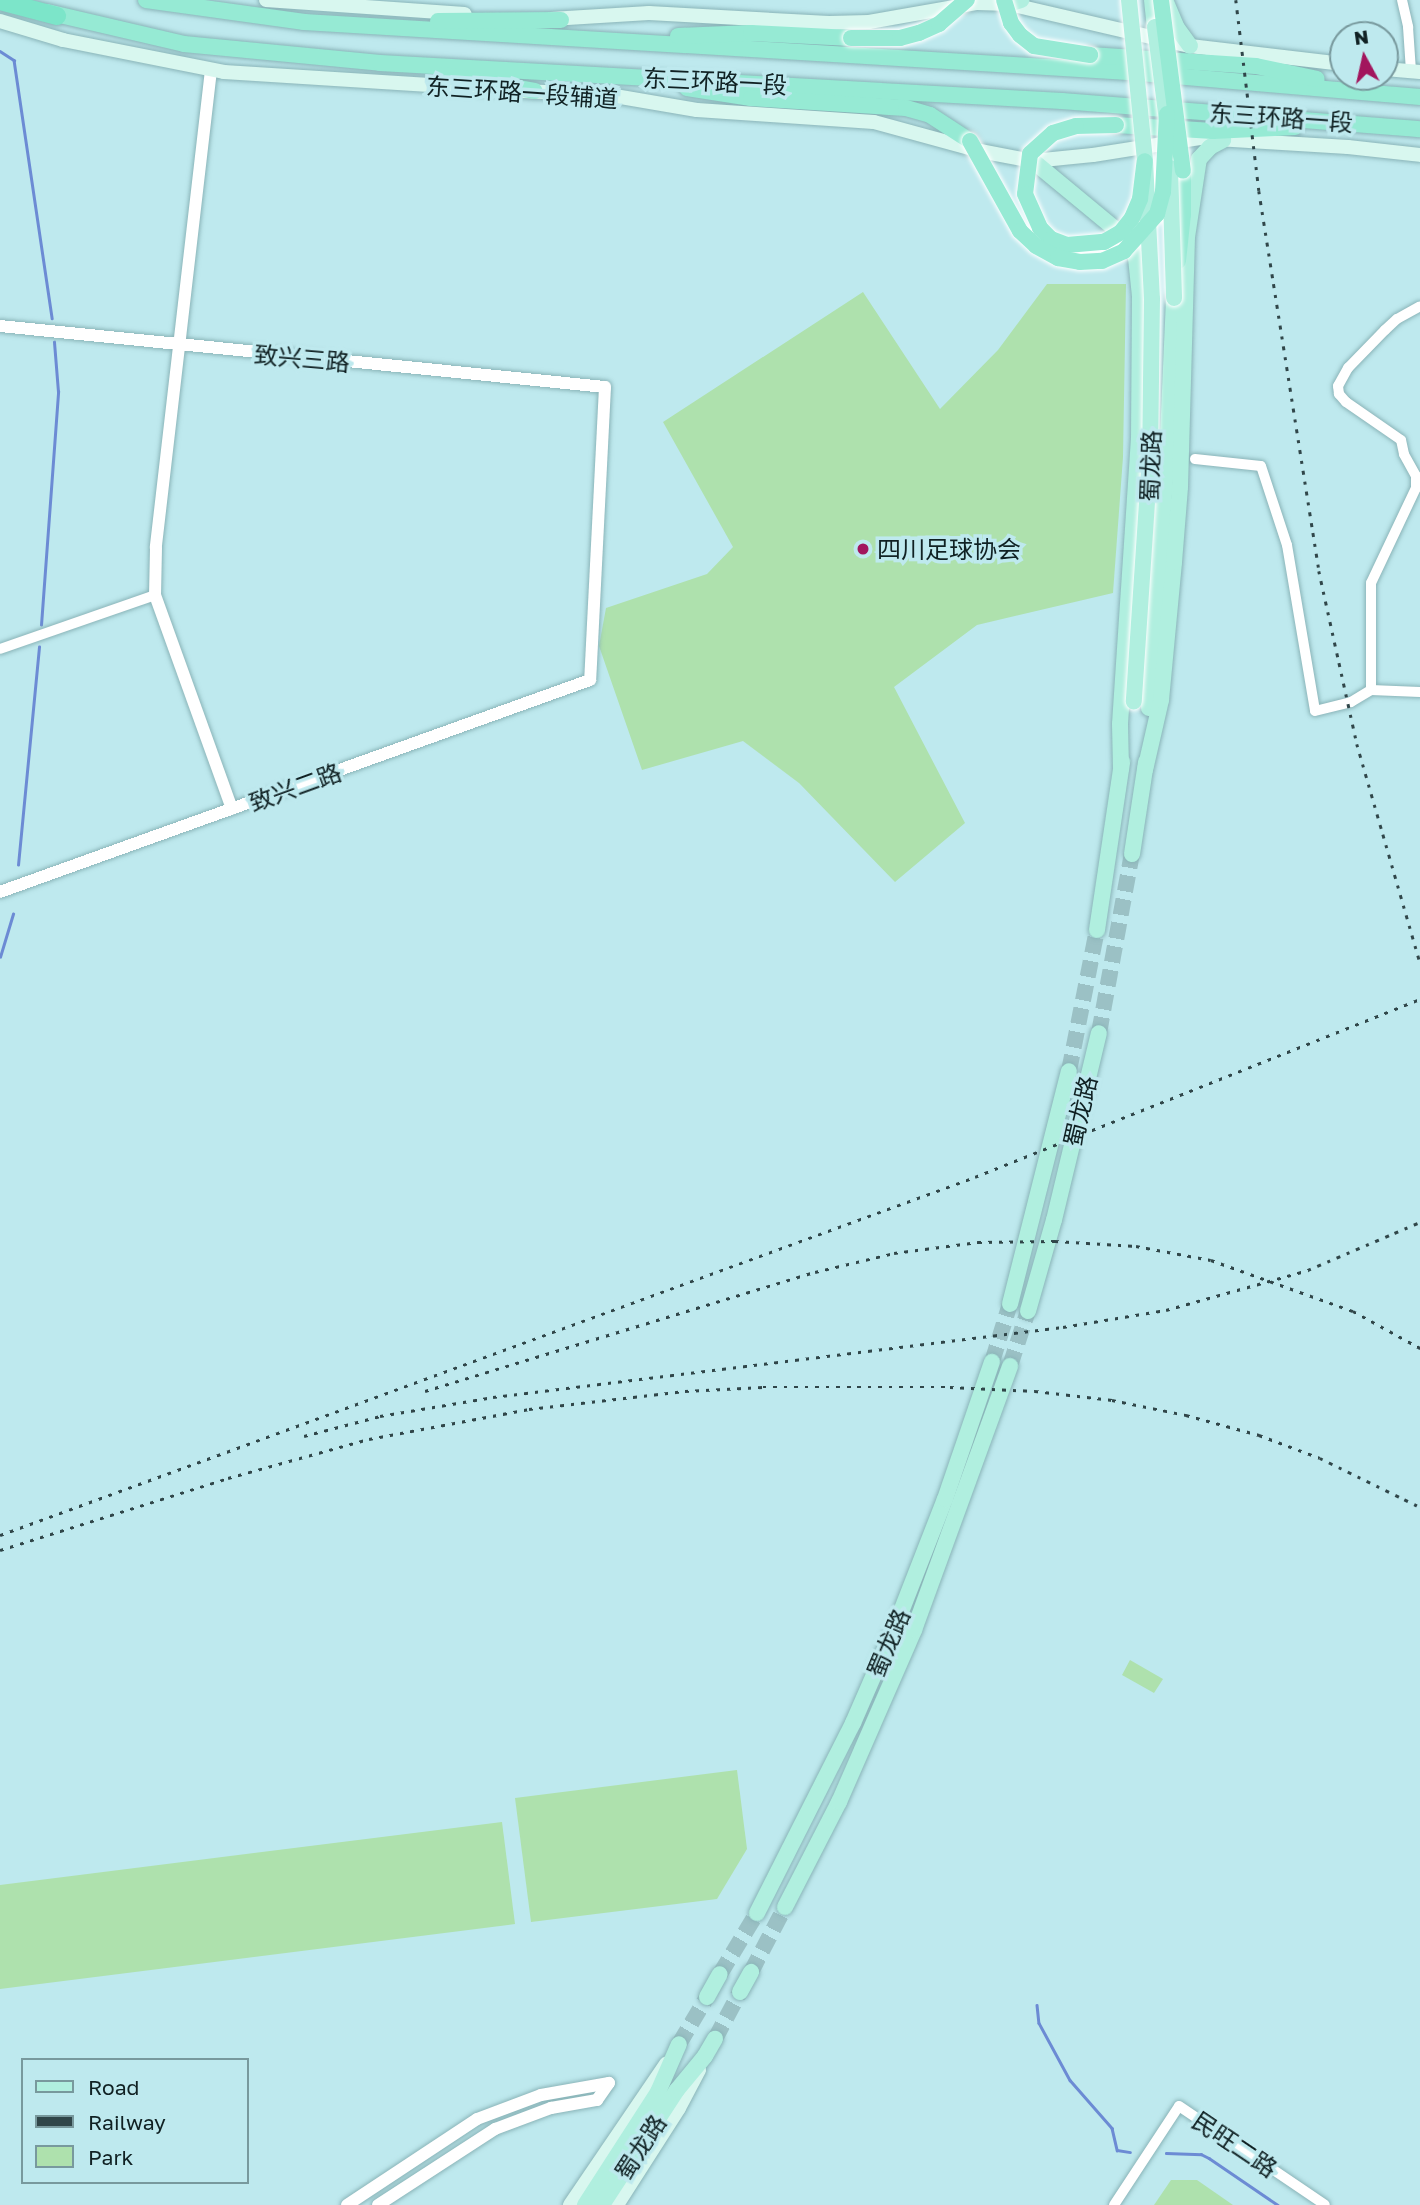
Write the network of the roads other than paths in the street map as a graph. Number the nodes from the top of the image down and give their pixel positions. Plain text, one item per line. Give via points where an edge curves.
1 (17, 0) edge
2 (146, 0) edge
3 (266, 0) edge
4 (967, 0) edge
5 (1127, 0) edge
6 (1152, 0) edge
7 (1163, 0) edge
8 (1402, 0) edge
9 (0, 1) edge
10 (1011, 1) edge
11 (445, 6) edge
12 (57, 16) junction
13 (561, 20) junction
14 (0, 21) edge
15 (304, 22) junction
16 (593, 40) junction
17 (1190, 46) junction
18 (1329, 62) edge
19 (380, 63) junction
20 (211, 70) junction
21 (1415, 72) edge
22 (594, 74) junction
23 (535, 92) junction
24 (1374, 92) junction
25 (1416, 96) edge
26 (1167, 114) junction
27 (1371, 123) junction
28 (1420, 129) edge
29 (1223, 140) junction
30 (1420, 155) edge
31 (1033, 161) junction
32 (1145, 161) junction
33 (1174, 298) junction
34 (1420, 306) edge
35 (0, 326) edge
36 (180, 346) junction
37 (1195, 459) dead end
38 (155, 596) junction
39 (0, 649) edge
40 (590, 680) joint
41 (1371, 690) junction
42 (1420, 692) edge
43 (1142, 702) junction
44 (1121, 769) junction
45 (1145, 770) junction
46 (232, 809) junction
47 (1132, 854) tunnel mouth
48 (0, 892) edge
49 (1097, 930) tunnel mouth
50 (1099, 1032) tunnel mouth
51 (1069, 1071) tunnel mouth
52 (1010, 1304) tunnel mouth
53 (1028, 1311) tunnel mouth
54 (992, 1362) tunnel mouth
55 (1010, 1366) tunnel mouth
56 (785, 1907) tunnel mouth
57 (757, 1913) tunnel mouth
58 (751, 1972) tunnel mouth
59 (720, 1974) tunnel mouth
60 (740, 1992) tunnel mouth
61 (707, 1997) tunnel mouth
62 (715, 2039) tunnel mouth
63 (675, 2050) joint
64 (705, 2056) junction
65 (347, 2205) edge
66 (378, 2205) edge
67 (570, 2205) edge
68 (585, 2205) edge
69 (602, 2205) edge
70 (617, 2205) edge
71 (1114, 2205) edge
72 (1325, 2205) edge

1 - 12 highway, 东三环路一段
2 - 15 highway, 东三环路一段
3 - 11 main road
4 - 16 highway, bridge via 939,24 900,38 751,33
5 - 32 main road, 蜀龙路, bridge
6 - 26 main road, 蜀龙路, bridge
7 - 17 main road
7 - 33 highway, bridge via 1183,171
8 - 21 street
9 - 12 highway
10 - 13 main road via 944,6 856,22 649,13
10 - 17 main road
10 - 24 highway, bridge via 1011,23 1034,46 1090,55 1256,66
11 - 13 main road
12 - 19 highway, 东三环路一段 via 184,44
13 - 15 highway
14 - 20 main road, 东三环路一段辅道 via 63,40
15 - 16 highway, 东三环路一段
16 - 24 highway, 东三环路一段 via 1128,72
17 - 18 main road
19 - 22 highway, 东三环路一段
19 - 23 highway
20 - 23 main road, 东三环路一段辅道
20 - 36 street
22 - 26 highway, bridge via 751,98 906,108 930,115 970,141 1020,231 1058,258 1080,262 1102,261 1124,251 1157,214 1163,192
22 - 27 highway, 东三环路一段
23 - 31 main road, 东三环路一段辅道 via 609,95 697,110 844,117
24 - 25 highway, 东三环路一段
26 - 33 main road, 蜀龙路, bridge
27 - 28 highway, 东三环路一段
27 - 32 highway, bridge via 1213,131 1076,126 1053,133 1030,154 1025,194 1040,228 1067,245 1104,242 1121,232 1140,199
29 - 30 main road, 东三环路一段辅道
29 - 31 main road, 东三环路一段辅道 via 1200,138
29 - 45 main road via 1199,159 1187,237 1175,550 1161,700
31 - 44 main road via 1126,238 1136,258 1139,438
32 - 43 main road, 蜀龙路, bridge via 1153,375
33 - 43 main road, 蜀龙路 via 1168,437
34 - 41 street via 1396,319 1348,368 1338,386 1346,402 1401,440 1416,476 1416,488 1371,583
35 - 36 street, 致兴三路
36 - 38 street via 156,548
36 - 40 street, 致兴三路 via 605,387
37 - 41 street via 1261,466 1287,545 1315,711 1351,702
38 - 39 street
38 - 46 street
40 - 46 street, 致兴二路
41 - 42 street
43 - 44 main road, 蜀龙路
43 - 45 main road, 蜀龙路
44 - 49 main road, 蜀龙路
45 - 47 main road, 蜀龙路
46 - 48 street, 致兴二路
50 - 53 main road, 蜀龙路
51 - 52 main road, 蜀龙路
54 - 57 main road, 蜀龙路 via 897,1622 853,1723
55 - 56 main road, 蜀龙路 via 914,1630 839,1802
58 - 60 main road
59 - 61 main road
62 - 64 main road, 蜀龙路
63 - 67 main road, 蜀龙路
63 - 68 main road, 蜀龙路 via 658,2092
64 - 69 main road, 蜀龙路 via 677,2090
64 - 70 main road, 蜀龙路 via 679,2108
65 - 66 street via 477,2119 541,2095 609,2083 597,2100 551,2108 495,2129
71 - 72 street, 民旺二路 via 1179,2106

